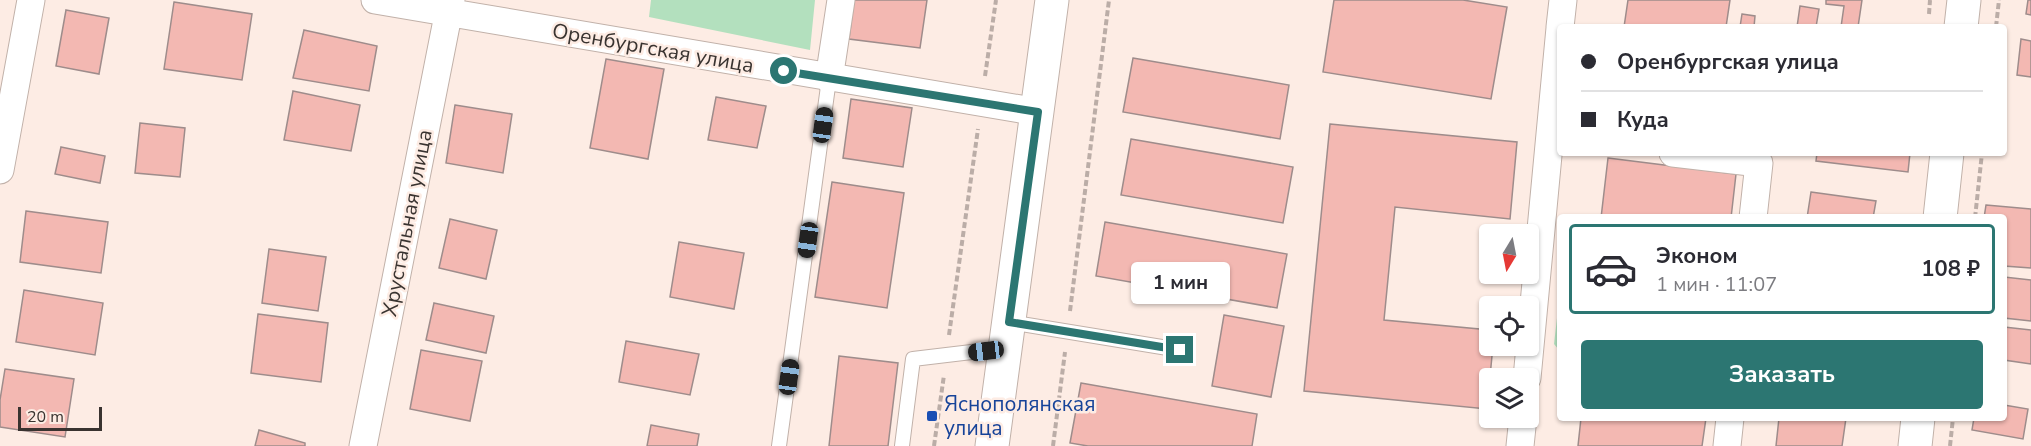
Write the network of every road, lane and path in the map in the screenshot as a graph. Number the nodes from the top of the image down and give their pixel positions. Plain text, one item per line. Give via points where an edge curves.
1 (31, 0) edge
2 (375, 0) edge
3 (841, 0) edge
4 (996, 0) edge
5 (1052, 0) edge
6 (1109, 0) edge
7 (1563, 0) edge
8 (1964, 0) edge
9 (1999, 0) edge
10 (449, 6) edge
11 (1560, 24) edge
12 (1961, 24) edge
13 (1996, 24) edge
14 (830, 79) junction
15 (984, 80) dead end
16 (1557, 95) edge
17 (1038, 112) junction
18 (979, 118) dead end
19 (1555, 139) edge
20 (1699, 156) edge
21 (1947, 156) edge
22 (1982, 156) edge
23 (0, 170) edge
24 (1753, 214) edge
25 (1940, 214) edge
26 (1975, 214) edge
27 (1067, 331) junction
28 (1007, 335) junction
29 (1180, 350) dead end
30 (947, 355) junction
31 (1528, 368) edge
32 (1730, 421) edge
33 (1918, 421) edge
34 (1953, 421) edge
35 (1522, 428) edge
36 (363, 446) edge
37 (779, 446) edge
38 (902, 446) edge
39 (934, 446) edge
40 (992, 446) edge
41 (1053, 446) edge
42 (1520, 446) edge
43 (1727, 446) edge
44 (1915, 446) edge
45 (1950, 446) edge

1 - 23 street
2 - 10 street, Оренбургская улица
3 - 14 street
4 - 15 path
5 - 17 street
6 - 27 path
7 - 11 street
8 - 12 street
9 - 13 path
10 - 14 street, Оренбургская улица
10 - 36 street, Хрустальная улица
14 - 17 street, Оренбургская улица
14 - 37 lane
16 - 19 street
17 - 28 street
18 - 30 path
19 - 31 street
20 - 24 street via 1759,163
21 - 25 street
22 - 26 path
27 - 28 lane
27 - 29 lane
27 - 41 path
28 - 30 lane
28 - 40 street
30 - 38 lane via 913,359
30 - 39 path
32 - 43 street
33 - 44 street
34 - 45 path
35 - 42 street

